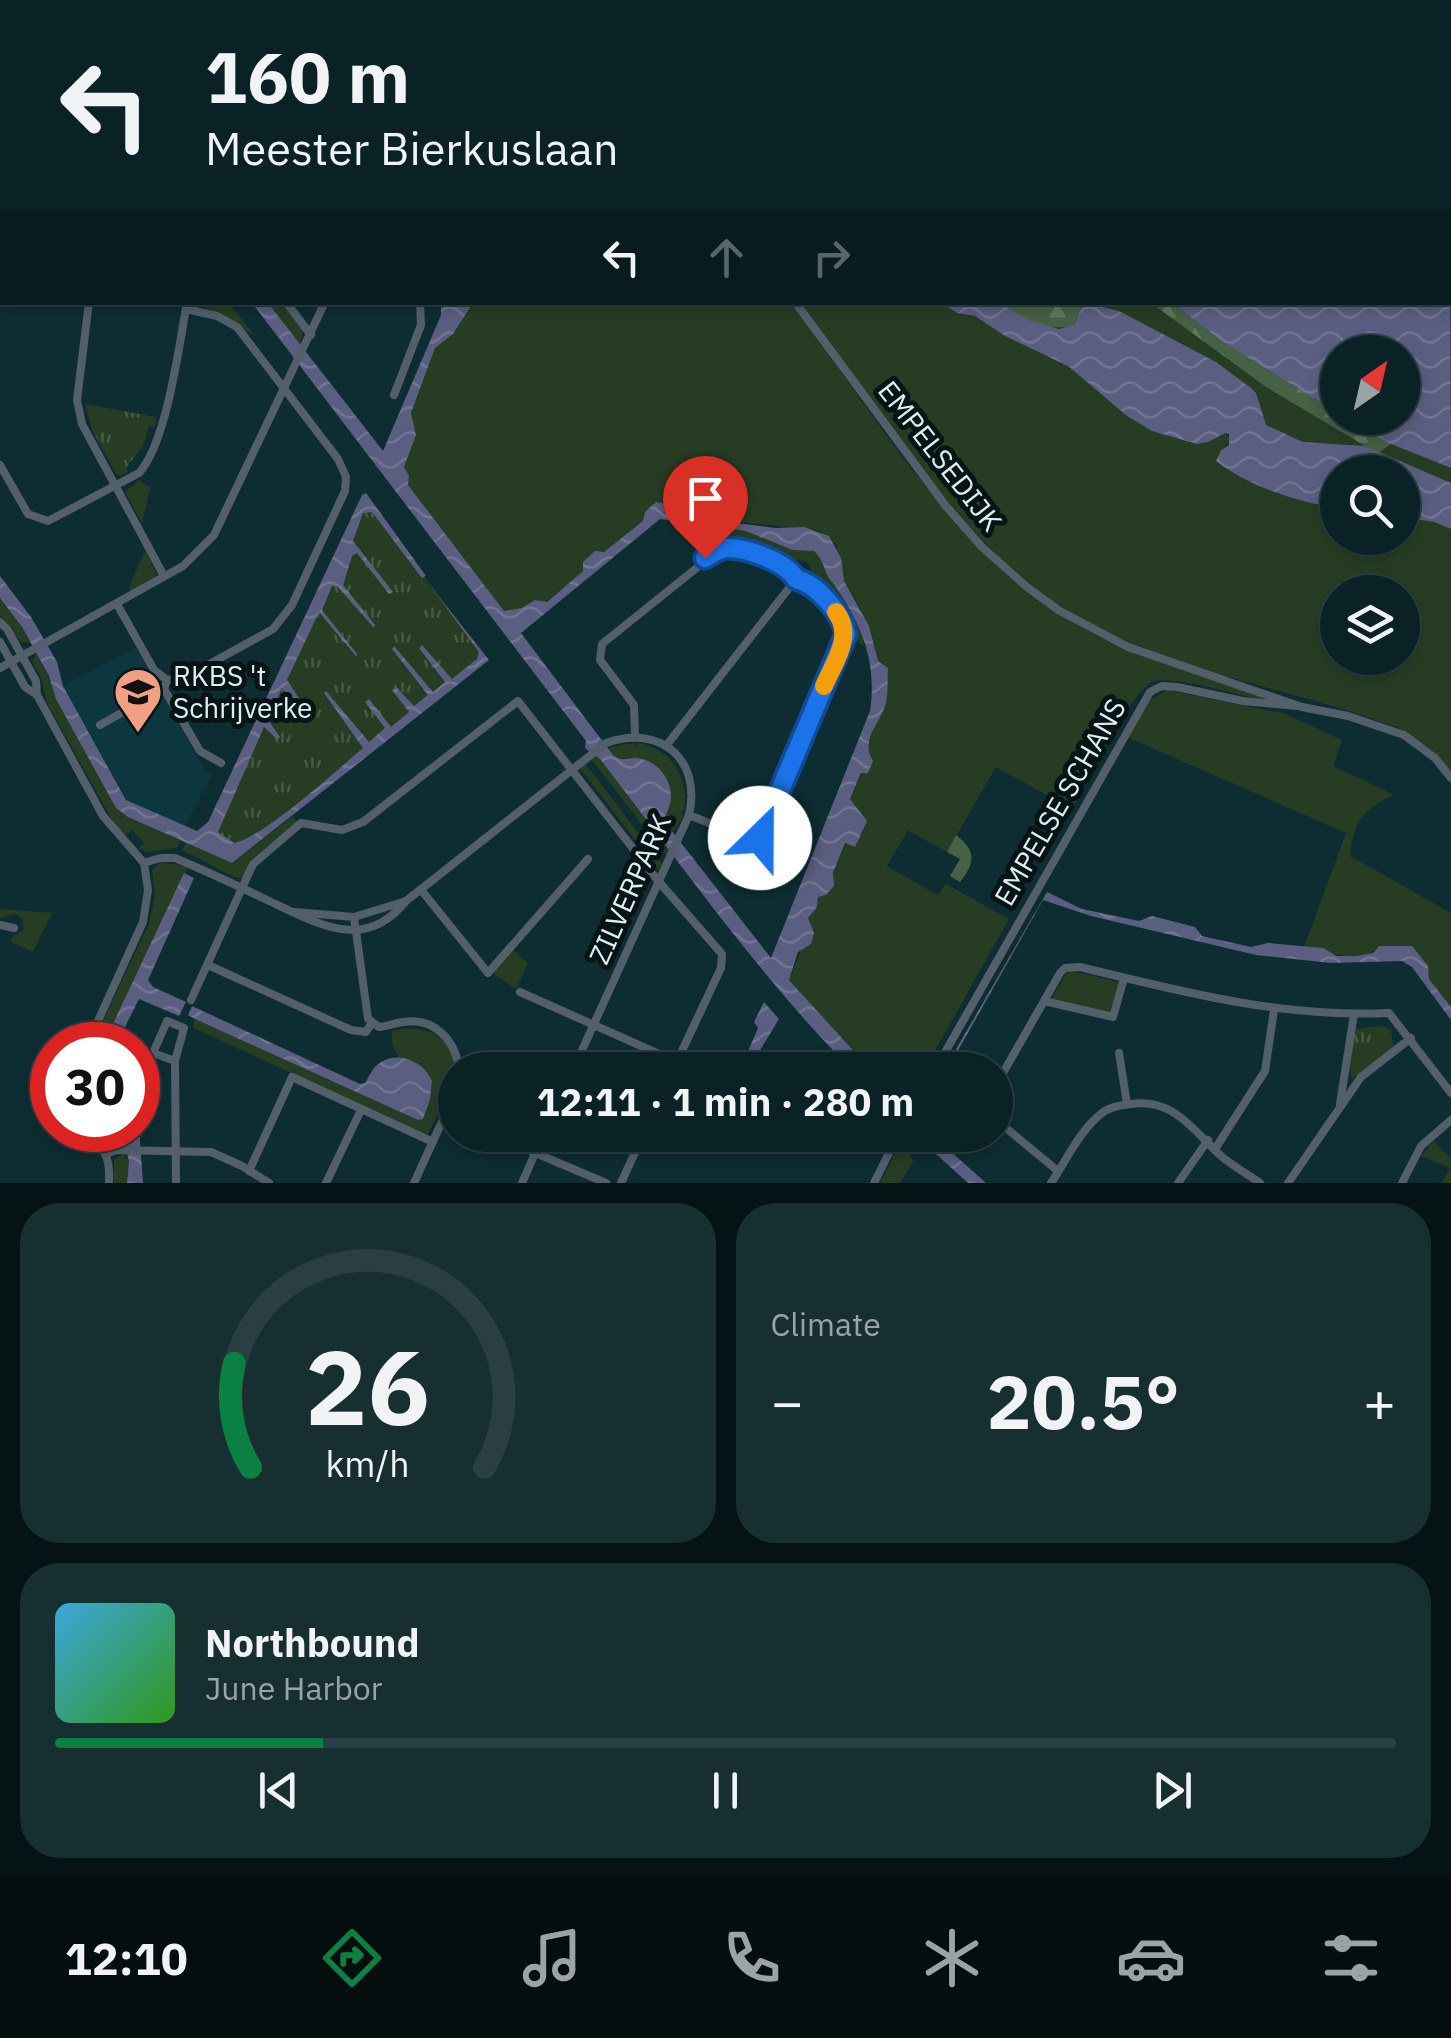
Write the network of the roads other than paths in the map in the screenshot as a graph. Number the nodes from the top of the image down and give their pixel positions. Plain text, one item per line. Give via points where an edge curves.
1 (90, 305) edge
2 (288, 305) edge
3 (324, 305) edge
4 (420, 305) edge
5 (797, 305) edge
6 (186, 306) edge
7 (309, 339) junction
8 (286, 388) junction
9 (394, 395) dead end
10 (0, 465) edge
11 (116, 488) junction
12 (164, 576) junction
13 (796, 579) junction
14 (117, 604) junction
15 (0, 622) edge
16 (0, 642) edge
17 (22, 656) junction
18 (11, 662) junction
19 (0, 668) edge
20 (166, 685) junction
21 (37, 695) junction
22 (1302, 706) junction
23 (100, 725) dead end
24 (635, 736) junction
25 (666, 746) junction
26 (221, 763) dead end
27 (573, 769) junction
28 (1451, 778) edge
29 (689, 815) junction
30 (588, 859) dead end
31 (144, 863) junction
32 (659, 882) junction
33 (242, 888) junction
34 (422, 891) junction
35 (406, 901) junction
36 (294, 912) junction
37 (354, 917) junction
38 (0, 925) edge
39 (14, 928) dead end
40 (355, 929) junction
41 (208, 965) junction
42 (1124, 978) junction
43 (520, 992) dead end
44 (191, 1000) dead end
45 (1044, 1001) junction
46 (1274, 1010) junction
47 (1354, 1014) junction
48 (97, 1022) edge
49 (372, 1024) junction
50 (594, 1025) junction
51 (1410, 1038) junction
52 (453, 1052) edge
53 (581, 1052) edge
54 (647, 1052) edge
55 (681, 1052) edge
56 (945, 1052) edge
57 (1119, 1053) dead end
58 (1013, 1055) edge
59 (175, 1061) junction
60 (1451, 1093) edge
61 (1127, 1104) junction
62 (1339, 1108) junction
63 (361, 1110) junction
64 (1451, 1120) edge
65 (438, 1134) edge
66 (1013, 1134) edge
67 (1208, 1140) junction
68 (433, 1142) junction
69 (1215, 1150) junction
70 (178, 1151) junction
71 (531, 1152) edge
72 (636, 1152) edge
73 (890, 1152) edge
74 (106, 1154) joint
75 (535, 1154) junction
76 (249, 1171) junction
77 (1058, 1172) junction
78 (109, 1183) edge
79 (176, 1183) edge
80 (269, 1183) edge
81 (326, 1183) edge
82 (414, 1183) edge
83 (522, 1183) edge
84 (606, 1183) edge
85 (621, 1183) edge
86 (874, 1183) edge
87 (1050, 1183) edge
88 (1178, 1183) edge
89 (1260, 1183) edge
90 (1288, 1183) edge
91 (1402, 1183) edge

1 - 11 street via 77,400 91,444
2 - 7 street
3 - 7 street
4 - 9 street via 421,324
5 - 22 street, EMPELSEDIJK via 946,505 1026,587 1128,648
6 - 8 street via 237,327
6 - 11 street via 155,450
7 - 8 street
8 - 12 street via 214,535
8 - 20 street via 343,468 342,503 274,630
10 - 11 street via 22,506 39,520 58,518
11 - 12 street
12 - 14 street
13 - 24 street via 756,554 719,550 602,644 600,660 634,705
13 - 25 street
13 - 29 street via 828,602 846,634 757,840
14 - 17 street
14 - 20 street
15 - 17 street
16 - 18 street
17 - 18 street
17 - 21 street
18 - 19 street
18 - 21 street
20 - 23 street
20 - 26 street via 200,750
21 - 31 street via 103,816
22 - 28 street, EMPELSEDIJK via 1404,735
22 - 56 street, EMPELSE SCHANS via 1177,687 1150,692
24 - 25 street
24 - 27 street via 606,743
25 - 29 street, ZILVERPARK via 691,782
27 - 32 street
27 - 33 street via 523,704 512,702 363,822 342,830 301,823 253,864
27 - 34 street
29 - 32 street, ZILVERPARK
30 - 34 street via 488,973
31 - 33 street via 174,858
31 - 48 street via 143,922
32 - 50 street, ZILVERPARK
32 - 55 street via 723,960
33 - 36 street
33 - 41 street
34 - 35 street
35 - 37 street
35 - 40 street via 386,920
36 - 37 street
36 - 40 street via 324,927
37 - 40 street
38 - 39 street
40 - 49 street
41 - 44 street
41 - 49 street via 352,1030 366,1032
42 - 45 street via 1066,968
42 - 45 street via 1113,1016
42 - 46 street
43 - 50 street
45 - 58 street
46 - 47 street
46 - 69 street via 1266,1071
47 - 51 street via 1388,1013
47 - 62 street
49 - 52 street via 431,1025 448,1038
50 - 53 street, ZILVERPARK
50 - 54 street
51 - 60 street
51 - 62 street via 1361,1077
57 - 61 street
59 - 59 street via 153,1053 168,1021 184,1028
59 - 70 street
61 - 67 street via 1161,1104
61 - 77 street via 1104,1111
62 - 90 street
63 - 68 street
63 - 76 street via 292,1076
63 - 81 street
64 - 91 street via 1420,1146
65 - 68 street
66 - 77 street
67 - 69 street
67 - 88 street
68 - 82 street
69 - 89 street
70 - 74 street
70 - 76 street via 211,1152
70 - 79 street
71 - 75 street
72 - 85 street
73 - 86 street
74 - 78 street
75 - 83 street
75 - 84 street
76 - 80 street
77 - 87 street

